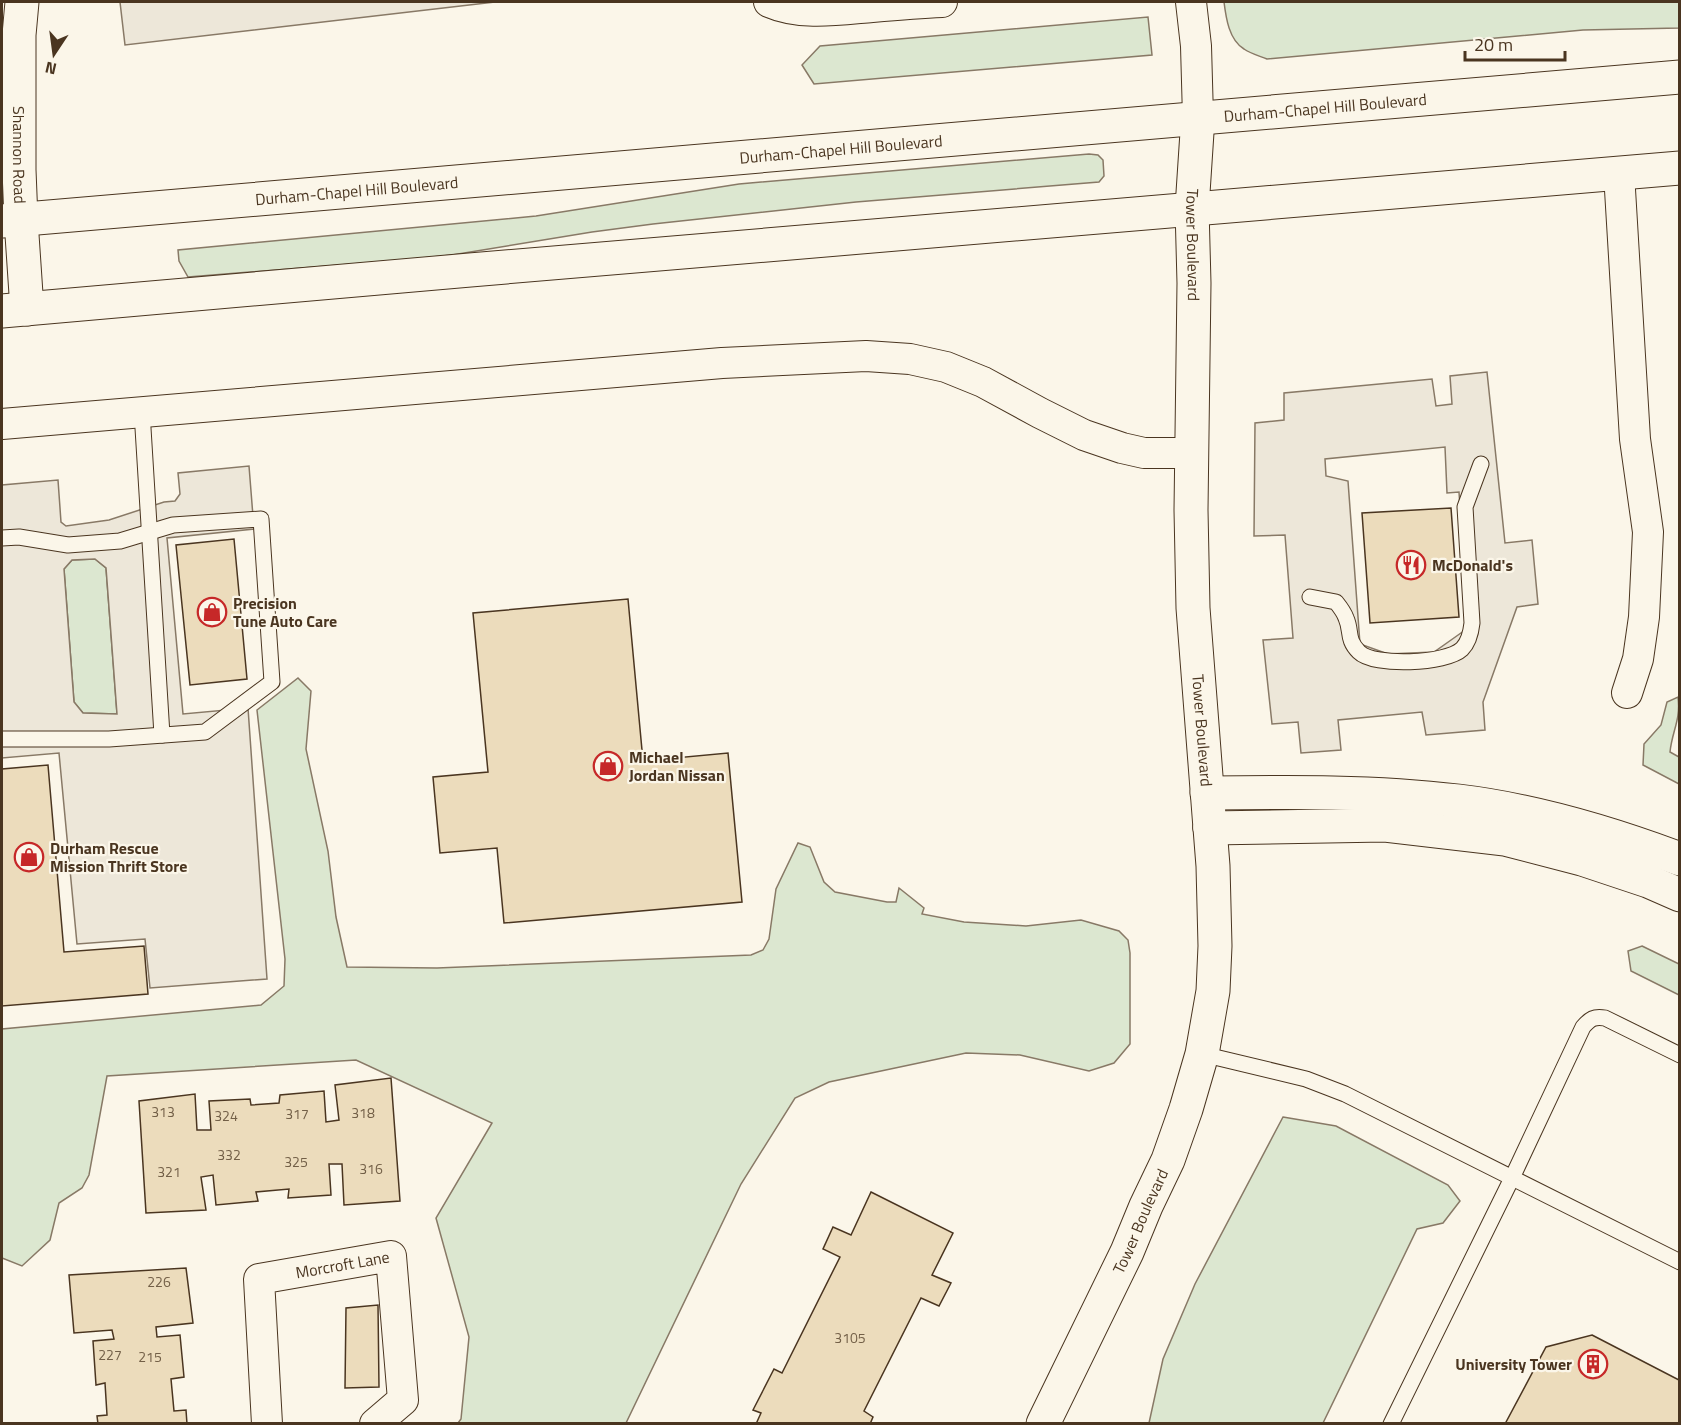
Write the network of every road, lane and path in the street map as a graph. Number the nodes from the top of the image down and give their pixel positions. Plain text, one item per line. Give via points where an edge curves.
1 (22, 2) edge
2 (769, 2) edge
3 (942, 2) edge
4 (1191, 2) edge
5 (1680, 77) edge
6 (1198, 117) junction
7 (1680, 168) edge
8 (1619, 173) junction
9 (1192, 208) junction
10 (11, 220) edge
11 (14, 310) edge
12 (142, 412) junction
13 (2, 424) edge
14 (1192, 453) junction
15 (1481, 464) dead end
16 (150, 532) junction
17 (2, 538) edge
18 (1310, 597) dead end
19 (1627, 693) dead end
20 (162, 735) junction
21 (2, 739) edge
22 (1207, 793) junction
23 (1210, 828) junction
24 (1680, 859) edge
25 (1680, 895) edge
26 (1202, 1054) junction
27 (1680, 1055) edge
28 (1512, 1178) junction
29 (1680, 1262) edge
30 (1048, 1422) edge
31 (267, 1424) edge
32 (375, 1424) edge
33 (1391, 1424) edge

1 - 10 main road, Shannon Road
2 - 3 street via 805,10
4 - 6 street, Tower Boulevard
5 - 6 main road, Durham-Chapel Hill Boulevard
6 - 9 main road, Tower Boulevard
6 - 10 main road, Durham-Chapel Hill Boulevard
7 - 8 main road
8 - 9 main road
8 - 19 street via 1635,439 1648,532 1644,617 1638,659
9 - 11 main road
9 - 14 main road, Tower Boulevard
10 - 11 main road, Shannon Road
12 - 13 street
12 - 14 street via 722,363 866,356 910,359 946,367 1084,435 1122,448 1144,453
12 - 16 lane
14 - 22 main road, Tower Boulevard via 1193,608
15 - 18 lane via 1465,507 1472,623 1463,648 1435,660 1388,663 1360,654 1350,640 1347,620 1336,602
16 - 17 lane via 120,541 68,545
16 - 20 lane
16 - 20 lane via 173,525 261,519 272,682 205,732
20 - 21 lane
22 - 23 main road, Tower Boulevard
22 - 24 main road via 1337,793 1461,802 1574,824
23 - 25 main road via 1385,825 1505,839 1581,859
23 - 26 main road, Tower Boulevard via 1215,946 1213,991
26 - 28 lane via 1306,1079 1345,1094
26 - 30 main road, Tower Boulevard via 1168,1160
27 - 28 lane via 1605,1018 1589,1020
28 - 29 lane
28 - 33 lane
31 - 32 street, Morcroft Lane via 259,1280 391,1256 403,1400

